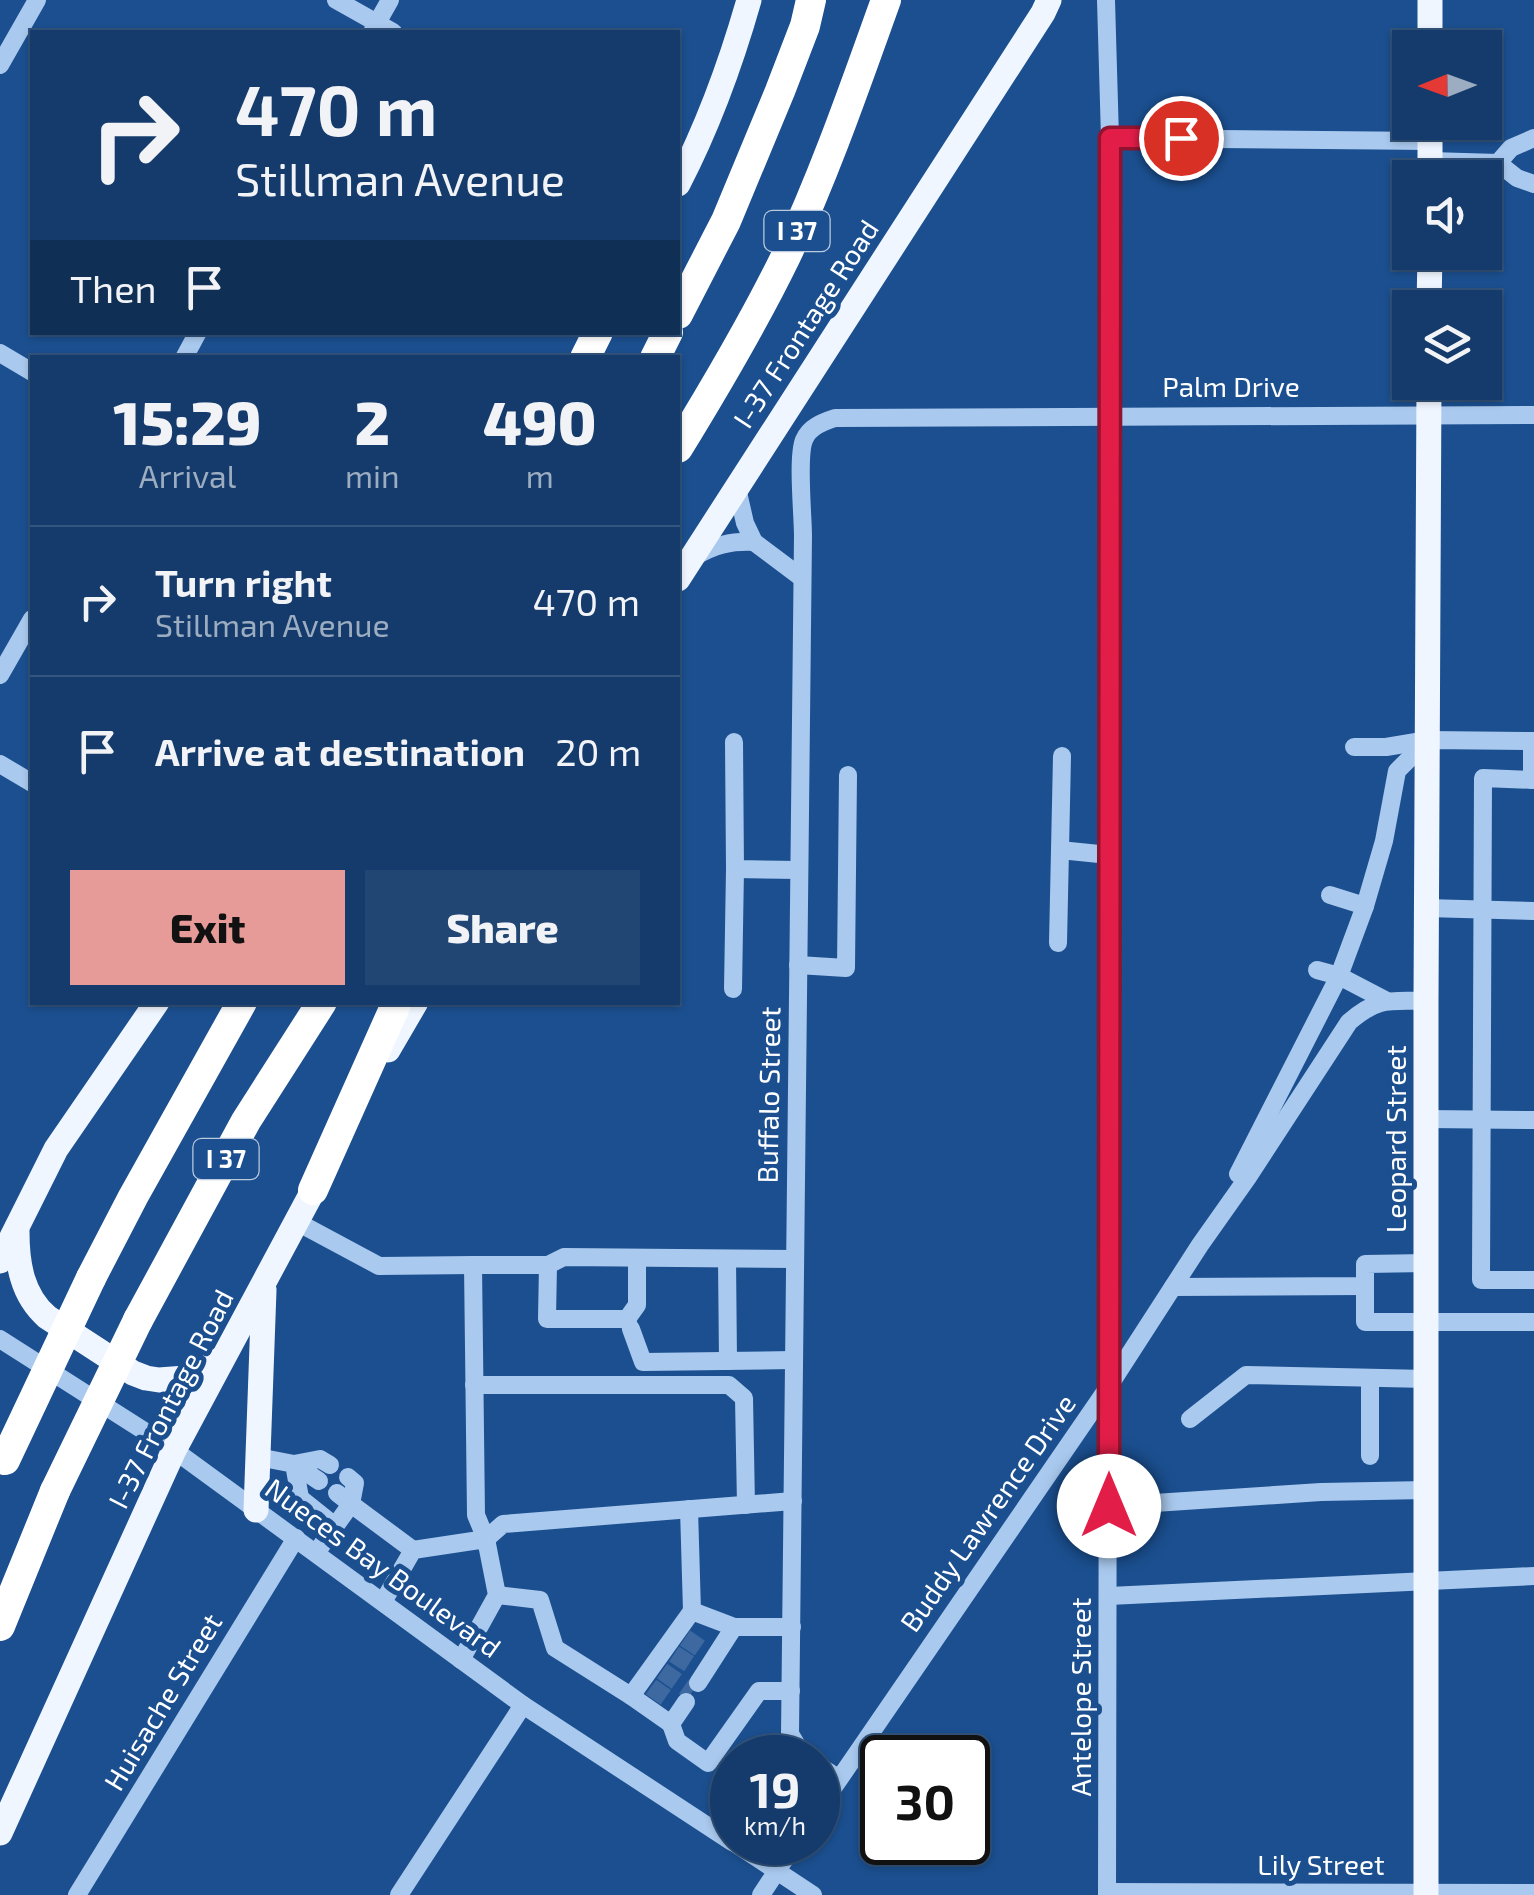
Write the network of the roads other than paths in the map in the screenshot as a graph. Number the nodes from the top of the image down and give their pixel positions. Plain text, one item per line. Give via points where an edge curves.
1 (38, 0) edge
2 (336, 0) edge
3 (390, 0) edge
4 (748, 0) edge
5 (812, 0) edge
6 (886, 0) edge
7 (1049, 0) edge
8 (1106, 0) edge
9 (1430, 0) edge
10 (380, 29) edge
11 (1430, 30) edge
12 (0, 66) edge
13 (1110, 138) junction
14 (1534, 138) edge
15 (1430, 151) edge
16 (1481, 160) edge
17 (1500, 160) edge
18 (1502, 166) edge
19 (680, 180) edge
20 (1534, 184) edge
21 (680, 310) edge
22 (0, 353) edge
23 (30, 371) edge
24 (1429, 400) edge
25 (1429, 414) junction
26 (1109, 415) junction
27 (1534, 415) edge
28 (811, 430) joint
29 (680, 445) edge
30 (737, 488) junction
31 (754, 542) junction
32 (684, 570) edge
33 (802, 578) junction
34 (30, 622) edge
35 (0, 675) edge
36 (1428, 740) junction
37 (1533, 741) edge
38 (734, 742) dead end
39 (1354, 747) dead end
40 (1062, 756) dead end
41 (0, 764) edge
42 (848, 776) dead end
43 (1533, 780) edge
44 (30, 782) edge
45 (1060, 850) junction
46 (1109, 855) junction
47 (735, 869) junction
48 (800, 870) junction
49 (1330, 896) dead end
50 (1366, 906) junction
51 (1426, 908) junction
52 (1483, 910) junction
53 (1534, 911) edge
54 (1058, 943) dead end
55 (798, 966) junction
56 (1317, 970) dead end
57 (1336, 982) junction
58 (733, 989) dead end
59 (1385, 1000) junction
60 (1426, 1000) junction
61 (155, 1005) edge
62 (240, 1005) edge
63 (320, 1005) edge
64 (396, 1005) edge
65 (414, 1005) edge
66 (1348, 1022) junction
67 (1426, 1119) junction
68 (1483, 1119) junction
69 (1534, 1120) edge
70 (313, 1190) junction
71 (296, 1222) junction
72 (17, 1228) junction
73 (1200, 1245) junction
74 (638, 1258) junction
75 (727, 1259) junction
76 (795, 1259) junction
77 (0, 1261) edge
78 (1427, 1263) junction
79 (473, 1264) junction
80 (548, 1265) junction
81 (1534, 1280) edge
82 (264, 1282) junction
83 (1365, 1286) junction
84 (1173, 1287) junction
85 (1534, 1322) edge
86 (628, 1323) junction
87 (1427, 1323) junction
88 (0, 1340) edge
89 (224, 1356) junction
90 (794, 1360) junction
91 (728, 1361) junction
92 (1370, 1378) junction
93 (1427, 1379) junction
94 (474, 1385) junction
95 (1109, 1386) junction
96 (1190, 1419) dead end
97 (174, 1450) junction
98 (1370, 1456) dead end
99 (258, 1458) junction
100 (294, 1464) junction
101 (2, 1466) edge
102 (324, 1473) dead end
103 (348, 1477) dead end
104 (1426, 1490) junction
105 (344, 1498) junction
106 (793, 1501) junction
107 (746, 1505) junction
108 (1109, 1506) junction
109 (256, 1510) junction
110 (688, 1510) junction
111 (335, 1526) junction
112 (296, 1538) junction
113 (486, 1539) junction
114 (413, 1550) junction
115 (316, 1553) junction
116 (1534, 1576) edge
117 (1425, 1583) junction
118 (497, 1594) junction
119 (1109, 1596) junction
120 (382, 1602) junction
121 (692, 1611) junction
122 (0, 1626) edge
123 (792, 1627) junction
124 (734, 1628) junction
125 (462, 1660) junction
126 (698, 1675) dead end
127 (648, 1680) junction
128 (791, 1691) junction
129 (523, 1705) junction
130 (791, 1735) edge
131 (840, 1775) edge
132 (710, 1827) edge
133 (0, 1833) edge
134 (768, 1865) edge
135 (781, 1865) edge
136 (777, 1871) junction
137 (1107, 1893) edge
138 (1534, 1893) edge
139 (1426, 1894) edge
140 (77, 1895) edge
141 (399, 1895) edge
142 (761, 1895) edge
143 (813, 1895) edge

1 - 12 street
2 - 10 street
3 - 10 street
4 - 19 main road via 713,108
5 - 21 highway, I 37 via 726,221
6 - 29 highway, I 37 via 786,256
7 - 30 main road, I-37 Frontage Road
8 - 13 street, Antelope Street
9 - 11 main road
13 - 15 street
13 - 26 street, Antelope Street
14 - 17 street
15 - 16 street
18 - 20 street
22 - 23 street
24 - 25 main road, Leopard Street
25 - 26 street, Palm Drive
25 - 27 street, Palm Drive
25 - 36 main road, Leopard Street
26 - 28 street, Palm Drive via 835,418
26 - 46 street, Antelope Street
28 - 33 street, Buffalo Street via 802,458
30 - 31 street
30 - 32 main road, I-37 Frontage Road
31 - 32 street via 716,545
31 - 33 street
33 - 48 street, Buffalo Street
34 - 35 street
36 - 37 street
36 - 39 street
36 - 50 street, Buddy Lawrence Drive via 1398,772
36 - 51 main road, Leopard Street
37 - 43 street
38 - 47 street
40 - 45 street
41 - 44 street
42 - 55 street via 846,968
43 - 52 street via 1483,778
45 - 46 street
45 - 54 street
46 - 95 street, Antelope Street
47 - 48 street
47 - 58 street
48 - 55 street, Buffalo Street
49 - 50 street
50 - 57 street, Buddy Lawrence Drive
51 - 52 street
51 - 60 main road, Leopard Street
52 - 53 street
52 - 68 street
55 - 76 street, Buffalo Street
56 - 57 street
57 - 59 street
57 - 66 street
57 - 73 street, Buddy Lawrence Drive
59 - 60 street
59 - 66 street, Buddy Lawrence Drive
60 - 67 main road, Leopard Street
61 - 72 main road via 56,1149
62 - 101 highway, I 37, bridge via 91,1278
63 - 122 highway, I 37, bridge via 246,1121 138,1320 54,1491
64 - 70 highway
65 - 70 main road, I-37 Frontage Road
66 - 73 street, Buddy Lawrence Drive
67 - 68 street
67 - 78 main road, Leopard Street
68 - 69 street
68 - 81 street via 1481,1280
70 - 71 main road, I-37 Frontage Road
71 - 79 street via 379,1266
71 - 82 main road, I-37 Frontage Road
72 - 77 main road
72 - 89 main road via 20,1268 35,1306 132,1373 186,1378
73 - 84 street, Buddy Lawrence Drive
74 - 75 street
74 - 80 street via 564,1257
74 - 86 street via 637,1305
75 - 76 street
75 - 91 street
76 - 90 street, Buffalo Street
78 - 83 street via 1365,1264
78 - 87 main road, Leopard Street
79 - 80 street
79 - 94 street
80 - 86 street via 548,1319
82 - 89 main road, I-37 Frontage Road
82 - 99 main road
83 - 84 street
83 - 87 street via 1365,1322
84 - 95 street, Buddy Lawrence Drive
85 - 87 street
86 - 91 street via 643,1362
87 - 93 main road, Leopard Street
88 - 97 street, Nueces Bay Boulevard
89 - 97 main road, I-37 Frontage Road
90 - 91 street
90 - 106 street, Buffalo Street
92 - 93 street
92 - 96 street via 1246,1375
92 - 98 street
93 - 104 main road, Leopard Street
94 - 107 street via 729,1385 744,1398
94 - 113 street via 476,1515
95 - 108 street, Antelope Street
95 - 131 street, Buddy Lawrence Drive
97 - 109 street, Nueces Bay Boulevard
97 - 133 main road, I-37 Frontage Road
99 - 100 street
99 - 109 main road
100 - 102 street via 320,1460
100 - 111 street via 300,1498
103 - 105 street via 355,1482
104 - 108 street
104 - 117 main road, Leopard Street
105 - 111 street
105 - 114 street
106 - 107 street
106 - 123 street, Buffalo Street
107 - 110 street
108 - 119 street, Antelope Street
109 - 112 street, Nueces Bay Boulevard
110 - 113 street via 503,1524
110 - 121 street
111 - 115 street
112 - 115 street, Nueces Bay Boulevard
112 - 140 street, Huisache Street
113 - 114 street
113 - 118 street
114 - 120 street
115 - 120 street, Nueces Bay Boulevard
116 - 117 street
117 - 119 street
117 - 139 main road, Leopard Street
118 - 125 street
118 - 127 street via 540,1600 555,1648
119 - 137 street, Antelope Street
120 - 125 street, Nueces Bay Boulevard
121 - 124 street
121 - 127 street
123 - 124 street
123 - 128 street, Buffalo Street
124 - 126 street
125 - 129 street, Nueces Bay Boulevard
127 - 128 street via 677,1709 677,1741 708,1763 759,1690
128 - 130 street, Buffalo Street
129 - 132 street, Nueces Bay Boulevard
129 - 141 street
134 - 136 street, Nueces Bay Boulevard
135 - 136 street
136 - 142 street
136 - 143 street, Nueces Bay Boulevard
137 - 139 street, Lily Street
138 - 139 street, Lily Street

